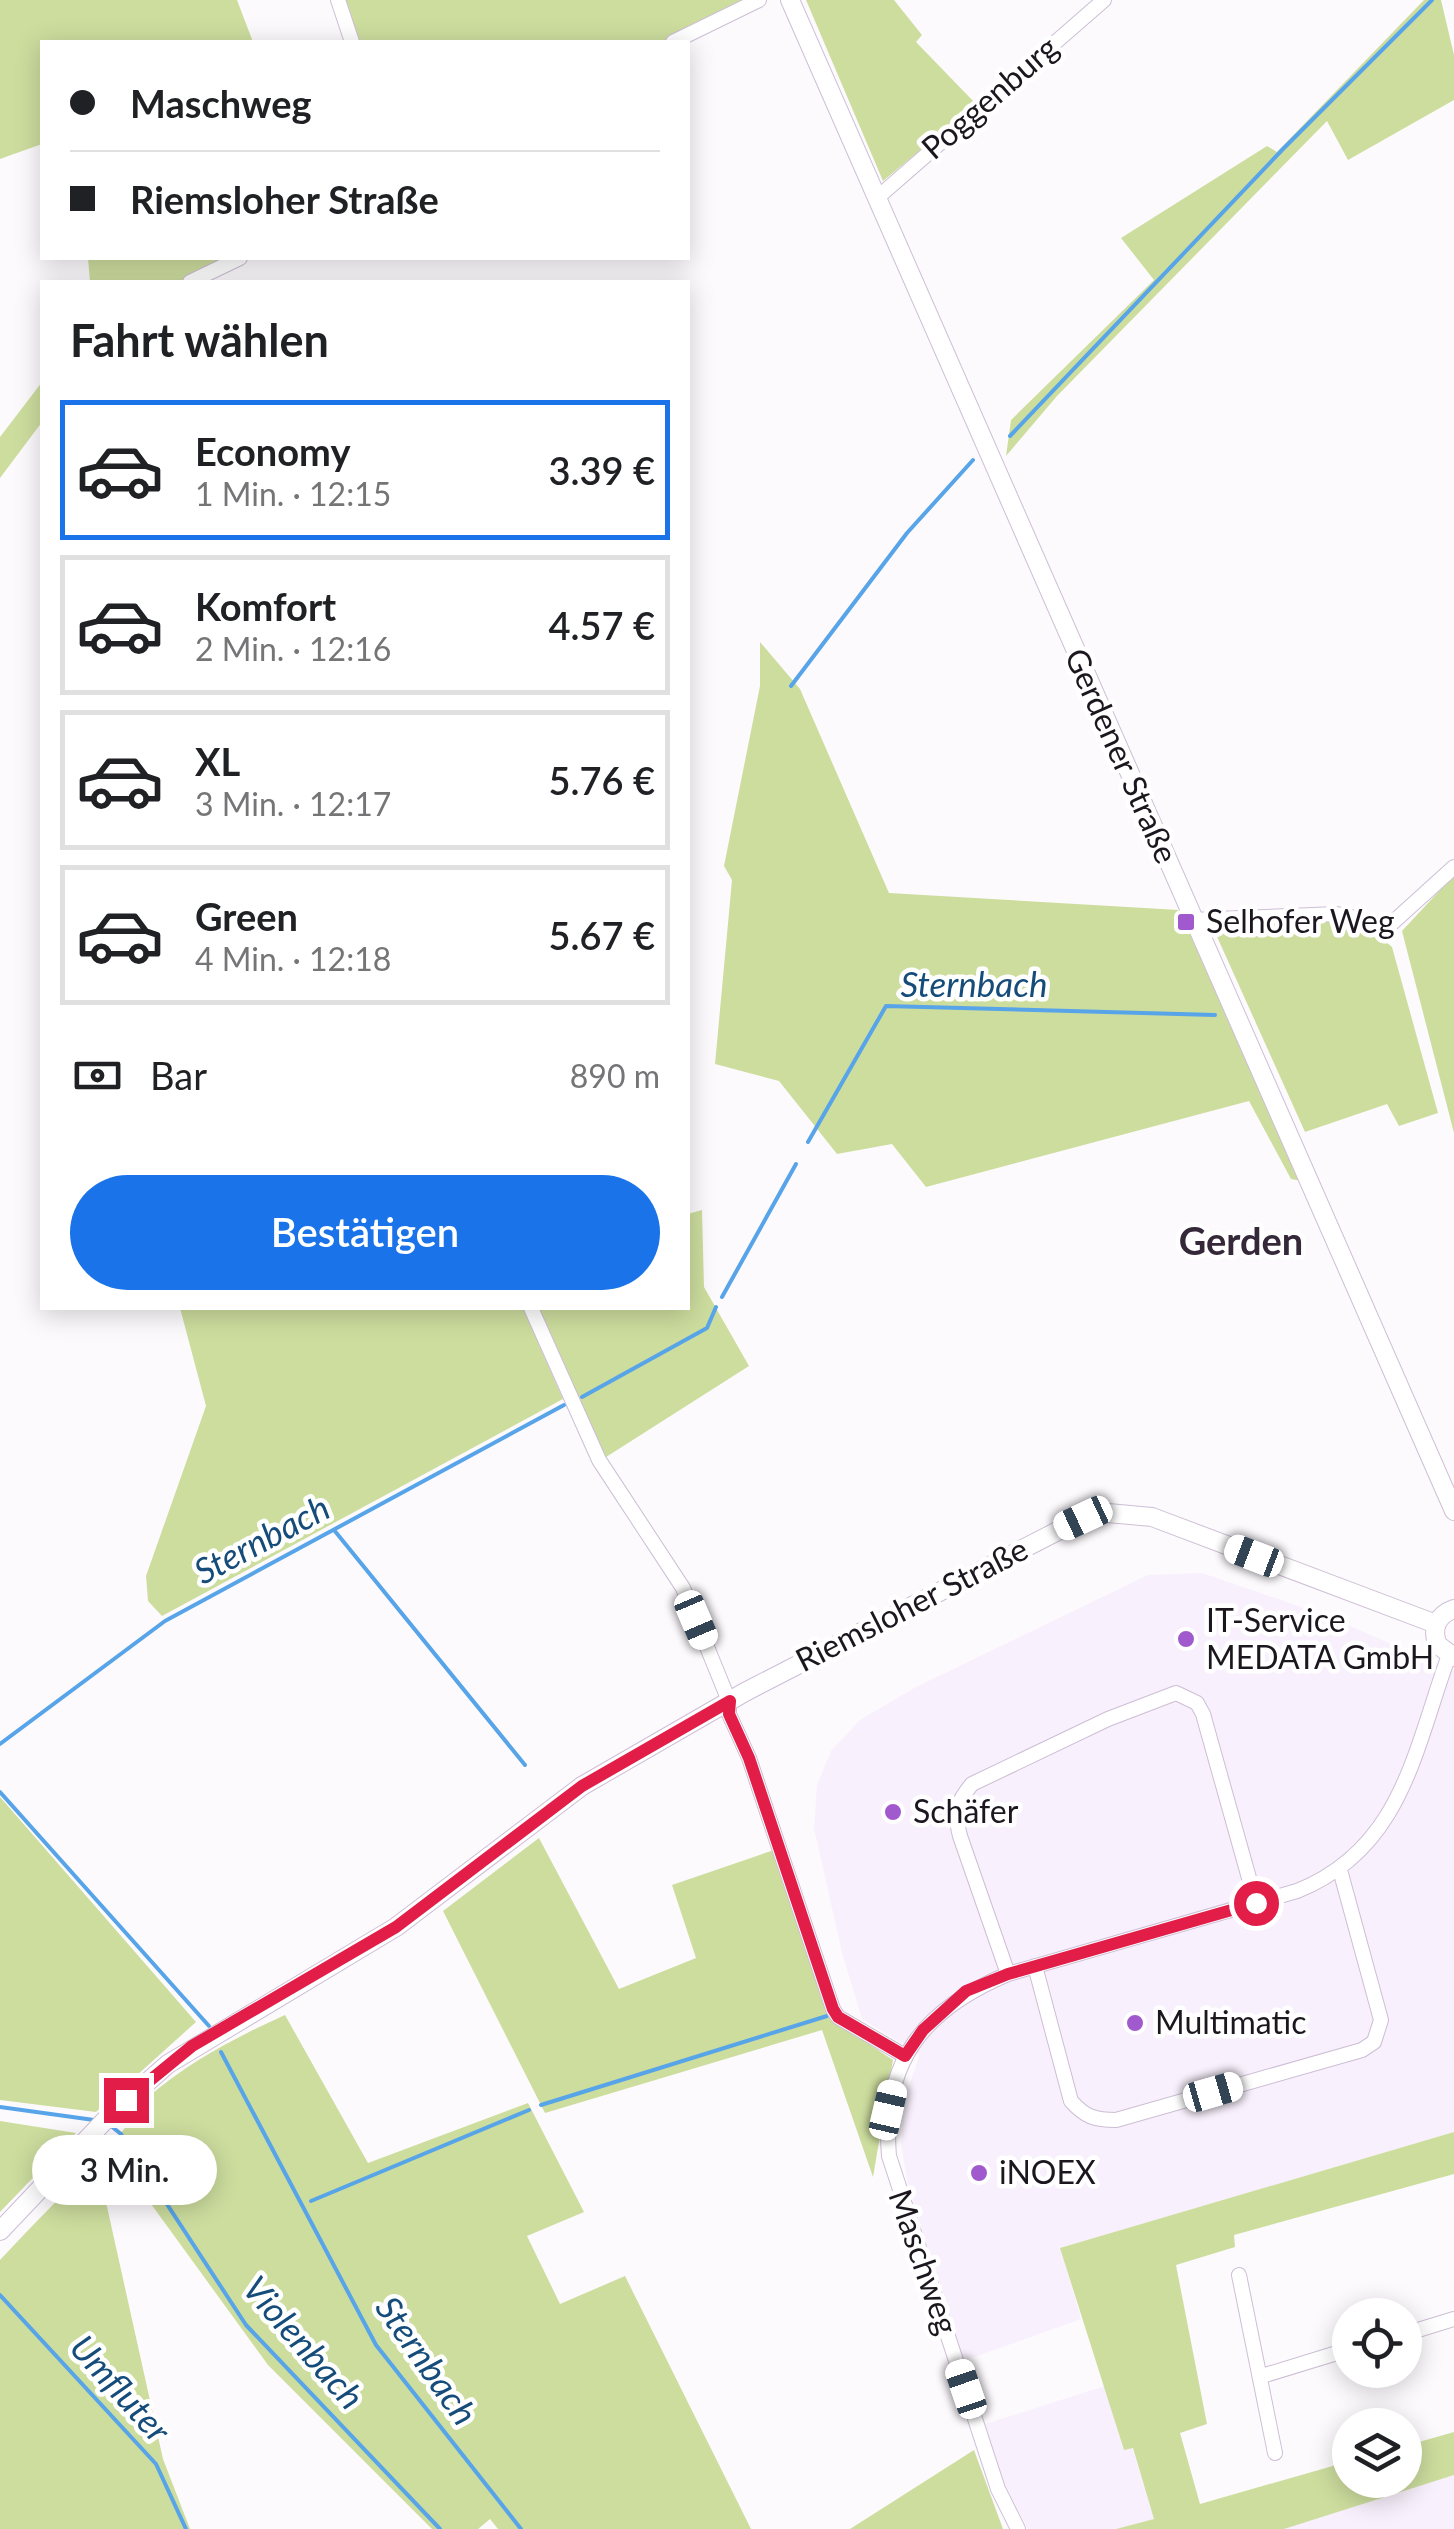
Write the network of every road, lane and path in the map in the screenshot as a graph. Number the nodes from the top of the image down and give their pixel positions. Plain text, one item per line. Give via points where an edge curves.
1 (338, 0) edge
2 (759, 0) edge
3 (790, 0) edge
4 (1104, 0) edge
5 (351, 40) edge
6 (677, 40) edge
7 (877, 198) junction
8 (236, 260) edge
9 (194, 280) edge
10 (1454, 867) edge
11 (1192, 920) junction
12 (532, 1310) edge
13 (1454, 1512) edge
14 (1454, 1609) edge
15 (1436, 1624) junction
16 (1451, 1656) edge
17 (730, 1701) junction
18 (1340, 1870) junction
19 (1256, 1903) junction
20 (1036, 1966) junction
21 (1008, 1974) junction
22 (905, 2056) junction
23 (0, 2231) edge
24 (1239, 2275) dead end
25 (1454, 2320) edge
26 (1422, 2329) edge
27 (1332, 2355) edge
28 (1262, 2376) junction
29 (1275, 2453) dead end
30 (1018, 2529) edge

1 - 5 street
2 - 6 street
3 - 7 main road, Gerdener Straße
4 - 7 street, Poggenburg
7 - 11 main road, Gerdener Straße
8 - 9 street
10 - 11 street via 1390,925 1337,914
11 - 13 main road, Gerdener Straße
12 - 17 street via 598,1460 683,1588
14 - 15 main road
15 - 16 main road via 1435,1638
15 - 17 main road, Riemsloher Straße via 1152,1517 1108,1512 1060,1528
16 - 18 street, Maschweg via 1391,1813 1370,1844
17 - 22 street via 729,1714 833,2009
17 - 23 main road, Riemsloher Straße via 582,1786 360,1950 192,2046 110,2114
18 - 19 street, Maschweg
18 - 20 street via 1381,2020 1374,2042 1362,2050 1098,2120 1071,2102
19 - 20 street, Maschweg
19 - 21 street via 1204,1714 1176,1692 972,1784 960,1798 954,1814
20 - 21 street, Maschweg
21 - 22 street, Maschweg via 948,2004
22 - 30 street, Maschweg via 888,2110 889,2156 998,2490
24 - 28 street
25 - 26 street
27 - 28 street
28 - 29 street

